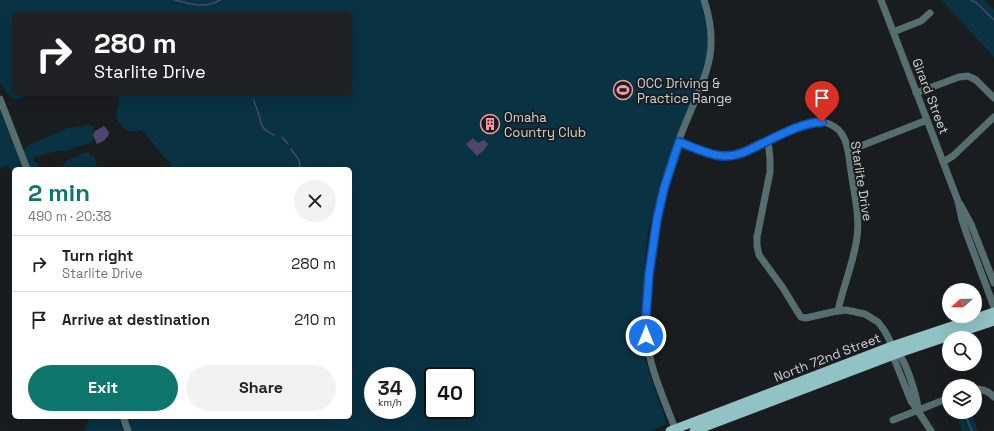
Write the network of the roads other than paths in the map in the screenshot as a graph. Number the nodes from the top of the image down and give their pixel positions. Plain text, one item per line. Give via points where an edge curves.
1 (704, 0) edge
2 (881, 0) edge
3 (930, 13) dead end
4 (894, 32) junction
5 (916, 93) junction
6 (994, 98) edge
7 (0, 99) edge
8 (994, 117) edge
9 (927, 120) junction
10 (768, 141) junction
11 (679, 142) junction
12 (848, 151) junction
13 (943, 162) junction
14 (26, 167) edge
15 (958, 200) junction
16 (991, 265) edge
17 (980, 270) junction
18 (994, 283) edge
19 (994, 307) edge
20 (838, 311) junction
21 (994, 312) edge
22 (994, 321) edge
23 (895, 352) junction
24 (982, 390) edge
25 (994, 397) edge
26 (942, 401) edge
27 (918, 410) junction
28 (124, 419) edge
29 (893, 420) dead end
30 (674, 430) edge
31 (128, 431) edge
32 (694, 431) edge
33 (931, 431) edge

1 - 11 street via 712,37 710,56 703,82
2 - 4 street, Girard Street
3 - 4 street via 921,21
4 - 5 street, Girard Street
5 - 6 street via 964,76 976,80
5 - 9 street, Girard Street
7 - 14 street
8 - 13 street via 953,156
9 - 12 street
9 - 13 street, Girard Street
10 - 11 street, Starlite Drive via 732,156 716,155
10 - 12 street, Starlite Drive via 808,124 822,122 843,135
10 - 20 street via 770,172 758,231 759,255 801,317
11 - 30 street via 657,219 645,326 650,357
12 - 20 street, Starlite Drive via 858,231
13 - 15 street, Girard Street
15 - 16 street, Girard Street
15 - 17 street, Girard Street via 962,220
16 - 17 street
16 - 18 street, Girard Street
17 - 19 street, Girard Street
20 - 23 street via 858,312 872,317 884,330
21 - 23 main road, North 72nd Street
22 - 23 main road, North 72nd Street
23 - 27 street via 908,394
23 - 30 main road, North 72nd Street
23 - 32 main road, North 72nd Street
24 - 25 street
26 - 27 street
27 - 29 street
27 - 33 street
28 - 31 street

